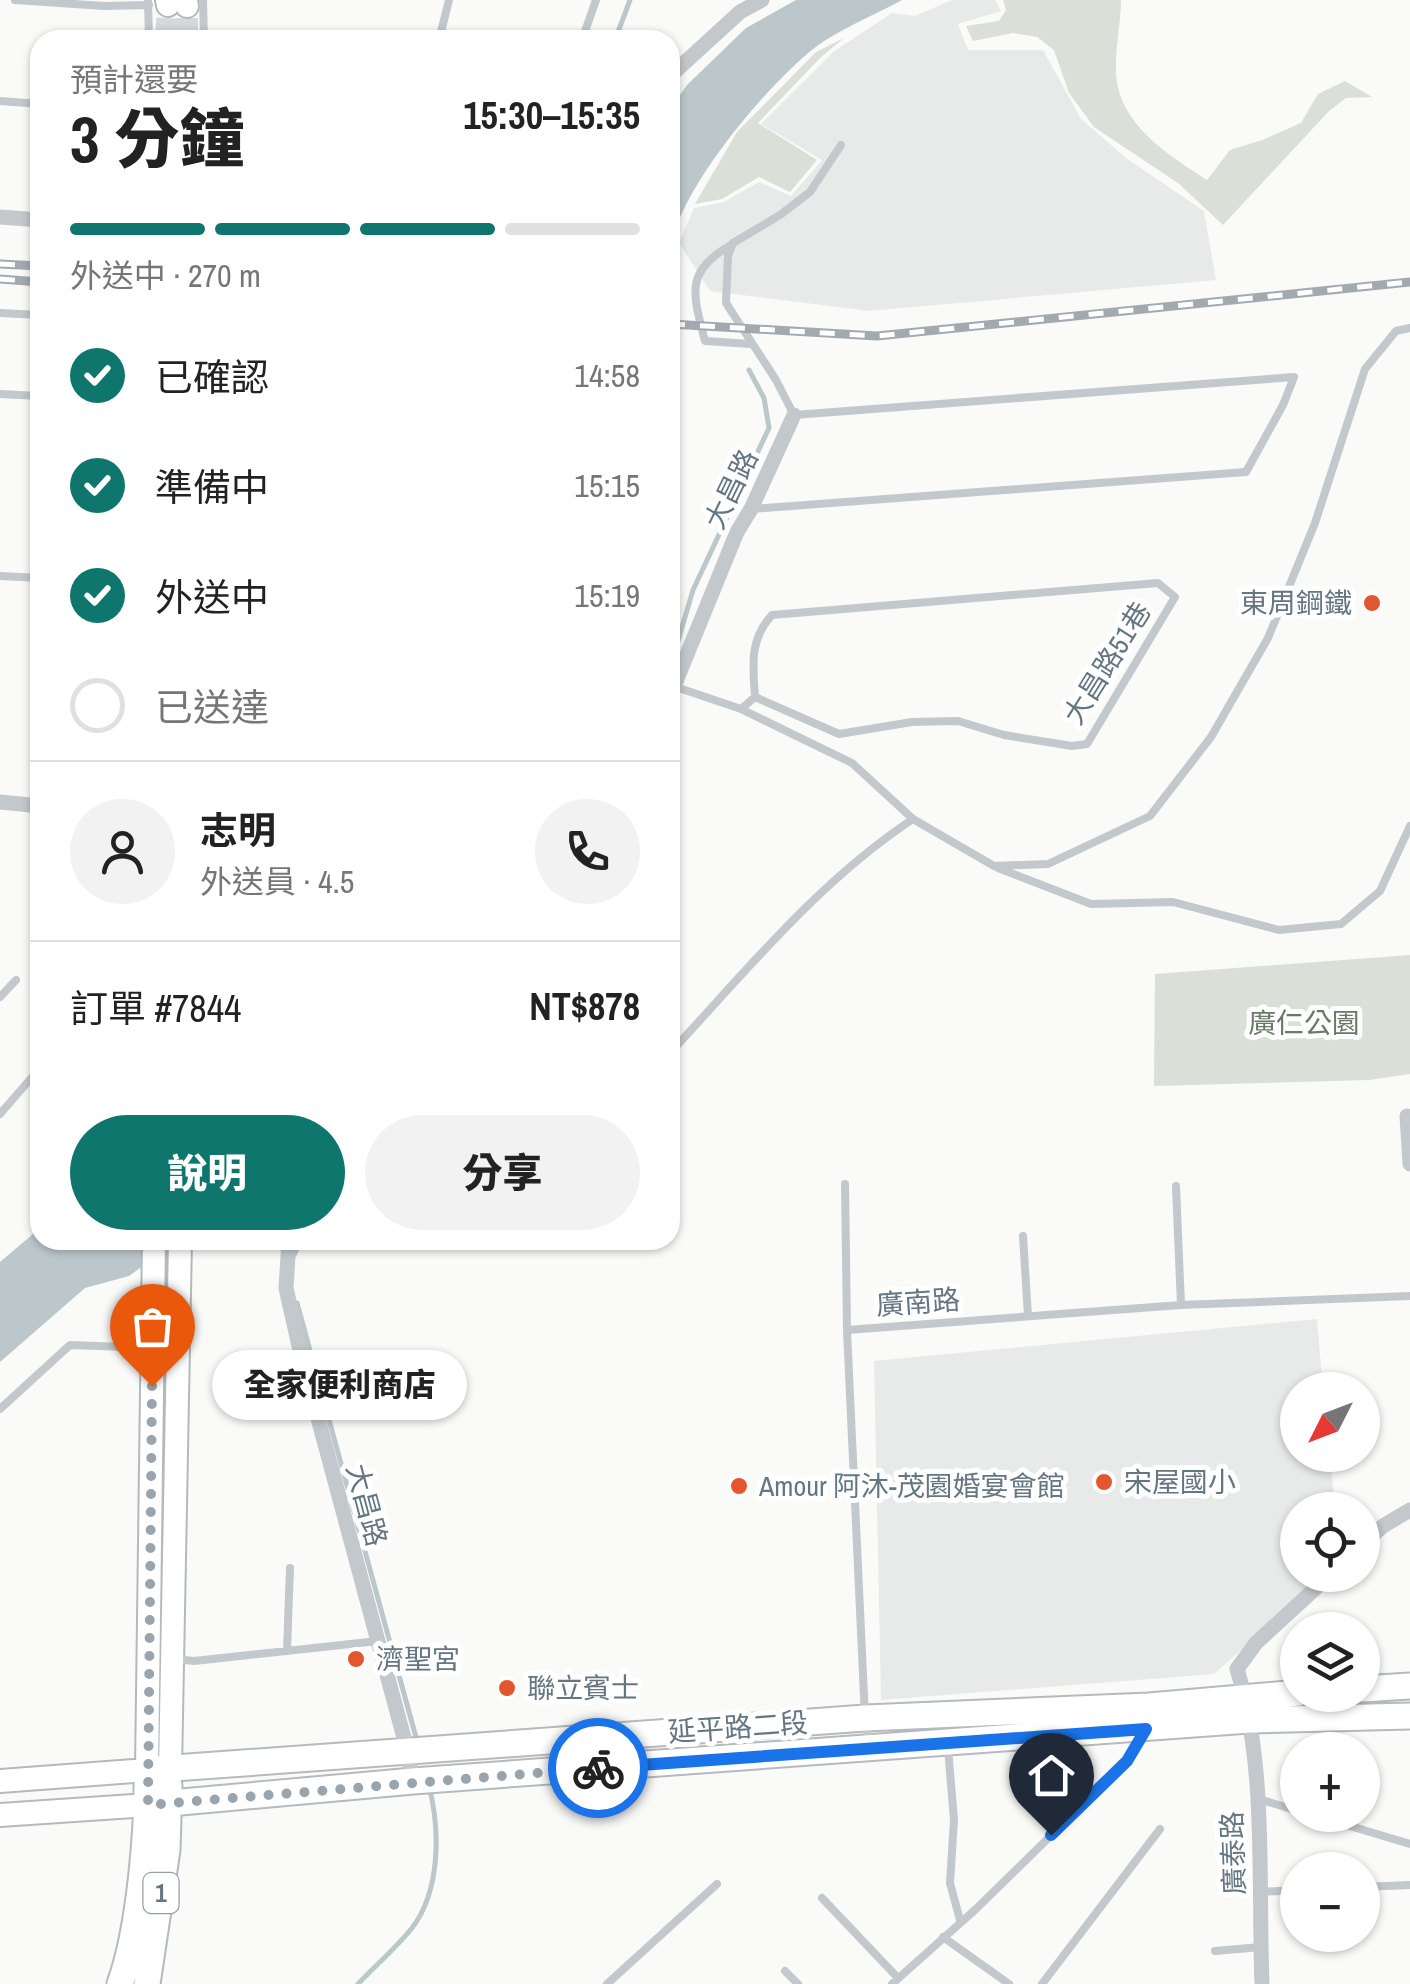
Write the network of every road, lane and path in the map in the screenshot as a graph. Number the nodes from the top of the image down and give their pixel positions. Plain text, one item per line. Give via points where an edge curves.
1 (16, 0) edge
2 (449, 0) edge
3 (596, 0) edge
4 (762, 0) edge
5 (172, 2) edge
6 (155, 30) edge
7 (196, 30) edge
8 (442, 30) edge
9 (586, 30) edge
10 (680, 67) edge
11 (0, 101) edge
12 (30, 103) edge
13 (841, 145) dead end
14 (0, 217) edge
15 (30, 219) edge
16 (733, 244) junction
17 (0, 313) edge
18 (30, 314) edge
19 (1410, 328) edge
20 (751, 344) junction
21 (0, 394) edge
22 (30, 396) edge
23 (794, 415) junction
24 (751, 509) junction
25 (0, 576) edge
26 (30, 578) edge
27 (680, 668) edge
28 (680, 692) edge
29 (755, 698) junction
30 (741, 709) junction
31 (0, 802) edge
32 (30, 805) edge
33 (913, 819) junction
34 (1410, 826) edge
35 (994, 866) junction
36 (16, 980) dead end
37 (0, 997) edge
38 (680, 1042) edge
39 (30, 1080) edge
40 (0, 1114) edge
41 (1407, 1116) dead end
42 (1410, 1164) edge
43 (845, 1184) dead end
44 (1176, 1186) dead end
45 (1023, 1236) dead end
46 (154, 1250) edge
47 (180, 1250) edge
48 (288, 1250) edge
49 (1410, 1296) edge
50 (1181, 1305) junction
51 (1028, 1316) junction
52 (847, 1330) junction
53 (153, 1348) junction
54 (180, 1353) junction
55 (0, 1409) edge
56 (1410, 1510) edge
57 (1380, 1529) edge
58 (290, 1568) dead end
59 (1312, 1592) edge
60 (378, 1641) junction
61 (287, 1651) junction
62 (172, 1658) junction
63 (1410, 1686) edge
64 (1380, 1688) edge
65 (1280, 1698) edge
66 (1247, 1708) junction
67 (1410, 1716) edge
68 (865, 1718) junction
69 (1148, 1718) junction
70 (948, 1744) junction
71 (870, 1748) junction
72 (407, 1750) junction
73 (158, 1770) junction
74 (0, 1781) edge
75 (412, 1782) junction
76 (1256, 1798) junction
77 (158, 1803) junction
78 (1280, 1805) edge
79 (0, 1815) edge
80 (1160, 1829) dead end
81 (1369, 1832) edge
82 (1410, 1844) edge
83 (717, 1884) dead end
84 (1410, 1885) edge
85 (1380, 1886) edge
86 (1280, 1891) edge
87 (1260, 1892) junction
88 (822, 1898) dead end
89 (960, 1920) junction
90 (943, 1937) junction
91 (1261, 1947) junction
92 (1214, 1952) dead end
93 (785, 1971) dead end
94 (895, 1981) edge
95 (120, 1984) edge
96 (147, 1984) edge
97 (607, 1984) edge
98 (798, 1984) edge
99 (1009, 1984) edge
100 (1042, 1984) edge
101 (1262, 1984) edge

1 - 5 lane
2 - 8 lane
3 - 9 lane
4 - 10 street
5 - 6 lane
5 - 7 lane
11 - 12 lane
13 - 16 lane via 810,192
14 - 15 street
16 - 20 lane via 726,303
16 - 20 lane via 707,258 693,294 704,340
17 - 18 lane
19 - 35 lane via 1396,331 1365,369 1315,523 1268,638 1210,737 1150,816 1048,864
20 - 23 lane
21 - 22 lane
23 - 24 street, 大昌路
23 - 24 lane via 1294,377 1246,472
24 - 27 street, 大昌路
25 - 26 lane
28 - 30 lane
29 - 29 lane, 大昌路51巷 via 839,734 958,722 1004,735 1087,744 1174,597 1158,583 772,615 758,630 753,650
29 - 30 lane
30 - 33 lane via 852,763
31 - 32 street
33 - 35 lane
33 - 38 lane via 867,850 795,916
34 - 35 lane via 1380,891 1341,924 1280,930 1173,902 1092,904
36 - 37 lane
39 - 40 lane
41 - 42 street
43 - 52 lane
44 - 50 lane
45 - 51 lane
46 - 53 main road
47 - 54 main road
48 - 60 street, 大昌路 via 286,1288
49 - 50 lane, 廣南路
50 - 51 lane, 廣南路
51 - 52 lane, 廣南路
52 - 68 lane, 廣南路
53 - 54 lane
53 - 55 lane via 70,1345
53 - 73 main road
54 - 62 main road
56 - 57 street
58 - 61 lane
59 - 66 street, 廣泰路 via 1238,1669
60 - 61 lane
60 - 72 street, 大昌路
61 - 62 lane
62 - 73 main road
63 - 64 main road
65 - 66 main road, 延平路二段
66 - 67 main road, 延平路二段
66 - 69 main road, 延平路二段
66 - 76 street, 廣泰路
68 - 69 main road, 延平路二段
68 - 71 lane, 廣南路
68 - 72 main road, 延平路二段
69 - 70 main road, 延平路二段
69 - 89 lane via 1127,1761
70 - 71 main road, 延平路二段
70 - 89 lane via 950,1883
71 - 75 main road, 延平路二段
72 - 73 main road, 延平路二段
72 - 75 street, 大昌路
73 - 74 main road, 延平路二段
73 - 77 main road, 1
75 - 77 main road, 延平路二段
76 - 78 lane
76 - 87 street, 廣泰路
77 - 79 main road, 延平路二段
77 - 95 main road, 1
77 - 96 main road, 1 via 167,1850
80 - 100 lane
81 - 82 lane
83 - 97 lane
84 - 85 lane
86 - 87 lane
87 - 91 street, 廣泰路
88 - 94 lane
89 - 90 lane
90 - 94 lane
90 - 99 lane
91 - 92 lane
91 - 101 street, 廣泰路
93 - 98 lane

